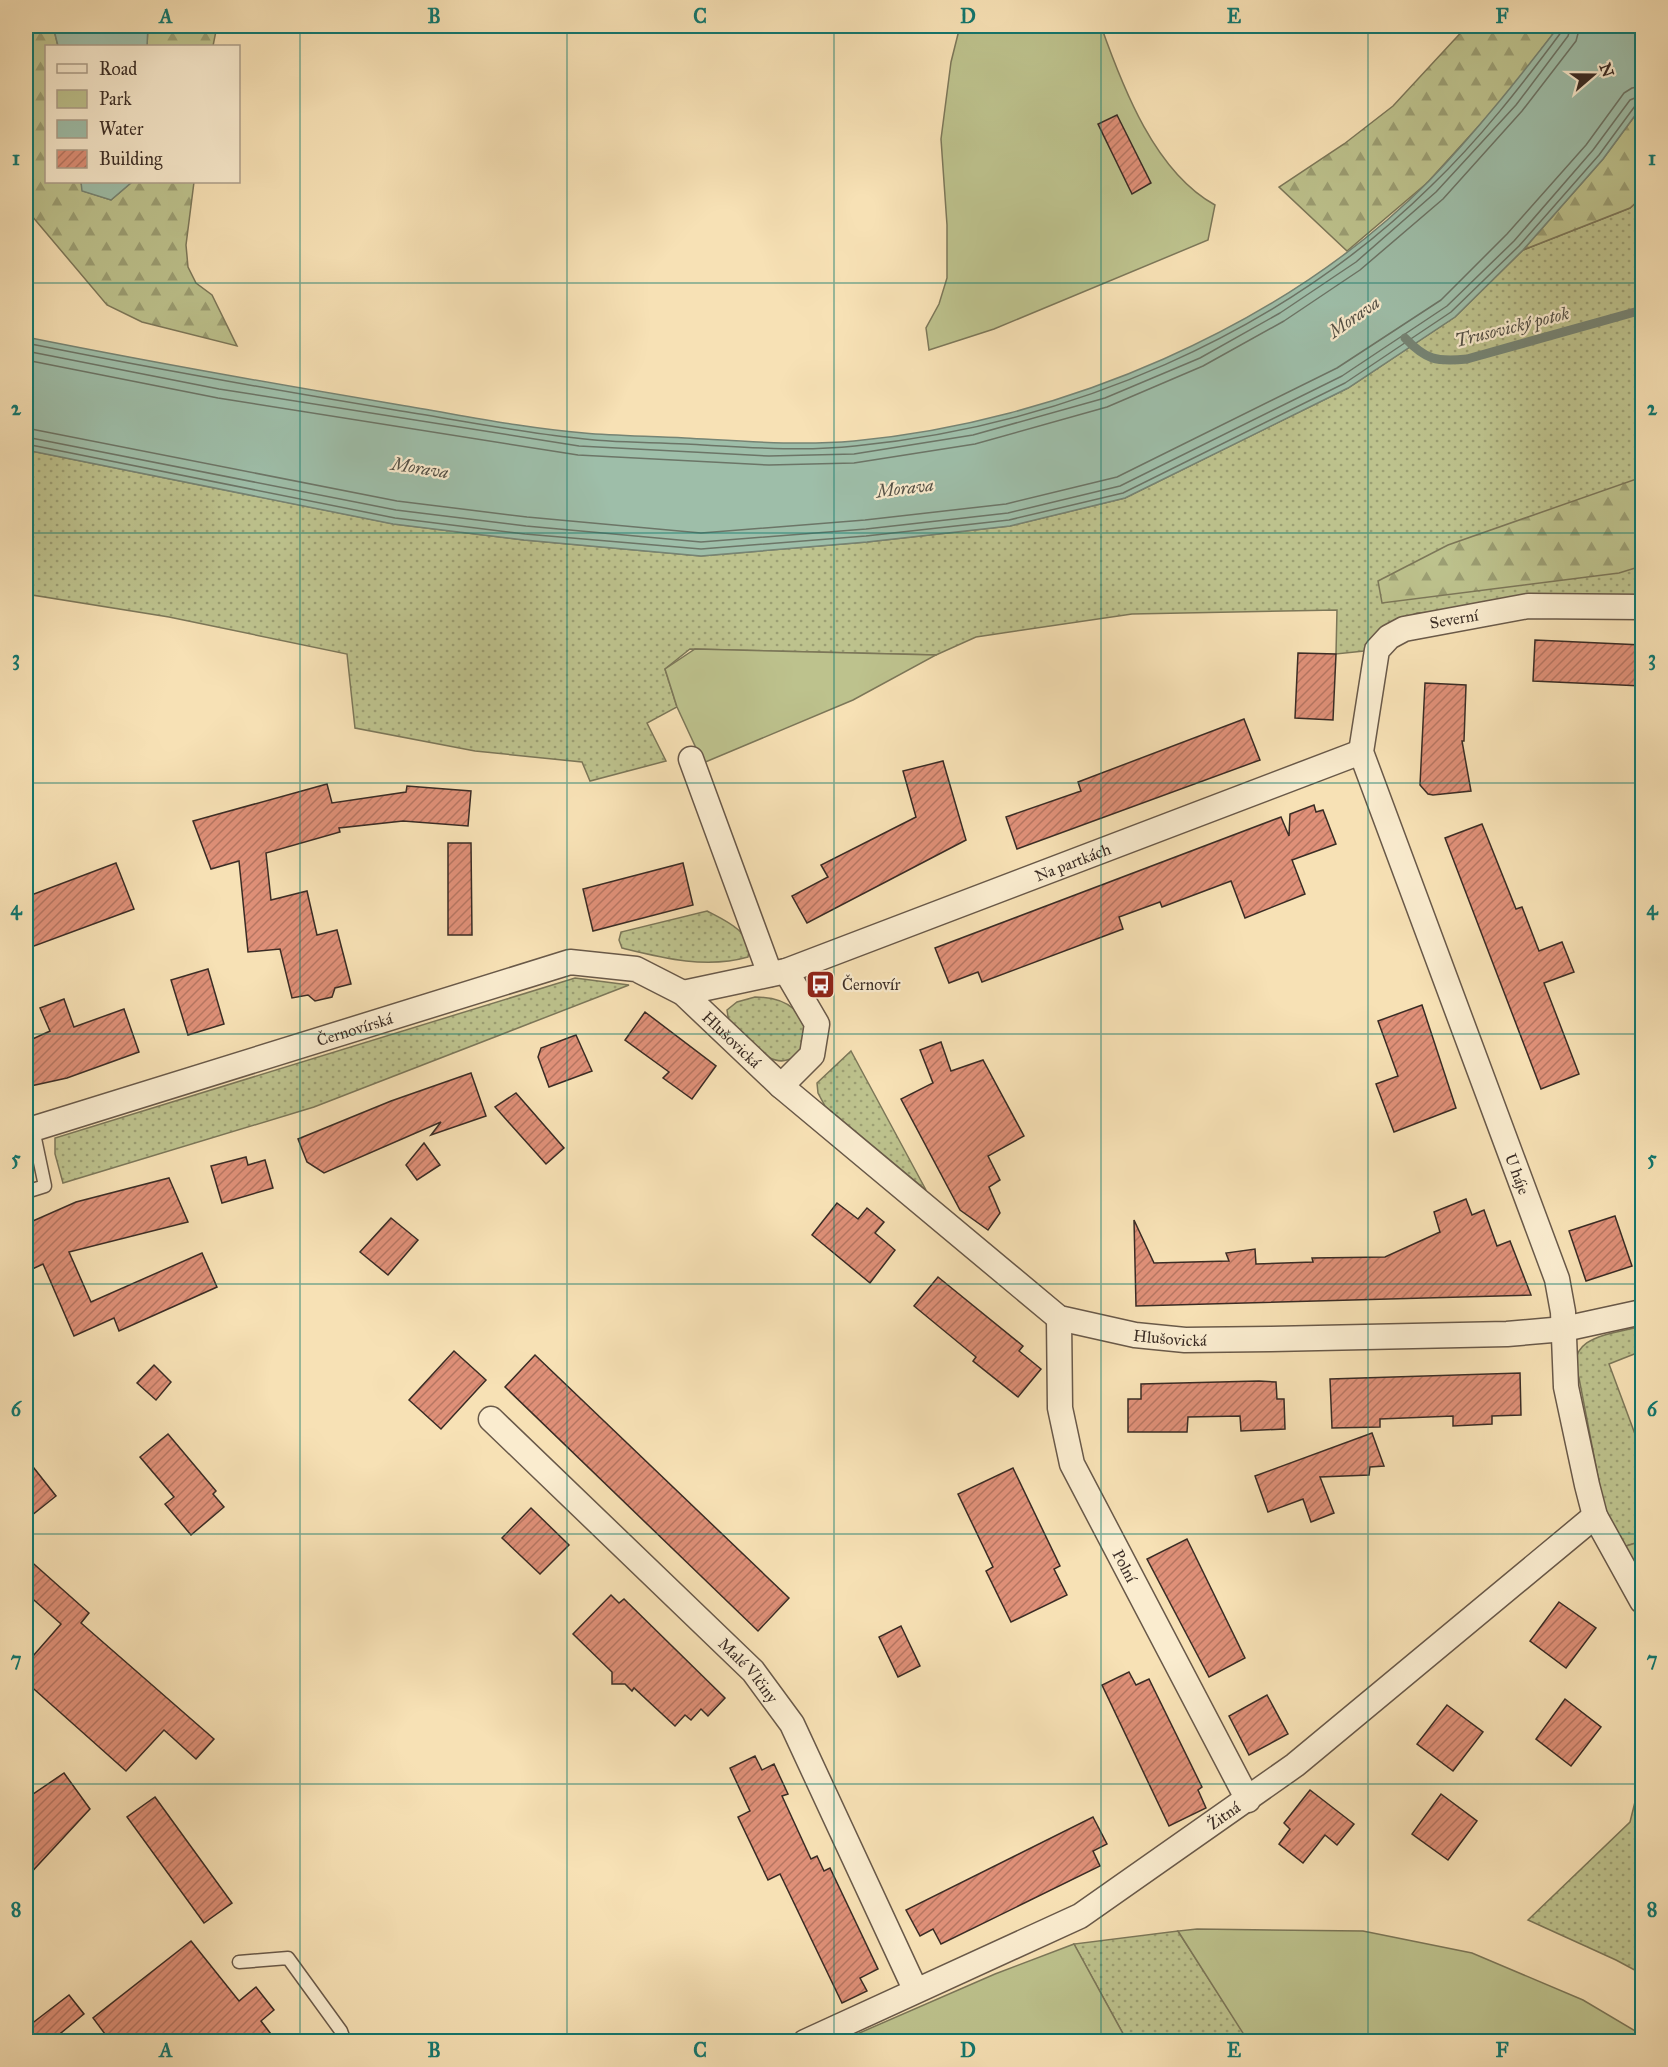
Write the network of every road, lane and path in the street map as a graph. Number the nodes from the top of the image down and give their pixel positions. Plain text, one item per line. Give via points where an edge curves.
1 (1642, 607) edge
2 (1361, 752) junction
3 (691, 759) dead end
4 (778, 972) junction
5 (683, 993) junction
6 (781, 1086) junction
7 (29, 1130) edge
8 (26, 1192) edge
9 (1642, 1312) edge
10 (1059, 1318) junction
11 (1564, 1329) junction
12 (491, 1419) dead end
13 (1595, 1516) junction
14 (1642, 1602) edge
15 (1248, 1800) junction
16 (239, 1962) dead end
17 (915, 1989) junction
18 (345, 2042) edge
19 (805, 2042) edge

1 - 2 street, Severní via 1528,606 1404,629 1377,650
2 - 4 street, Na partkách
2 - 11 street, U háje via 1549,1256 1562,1296
3 - 4 street
4 - 5 street, Na partkách
4 - 6 street via 817,1024 812,1055
5 - 6 street, Hlušovická
5 - 7 street, Černovírská via 636,969 570,962
6 - 10 street, Hlušovická
7 - 8 lane via 45,1186
9 - 11 street, Hlušovická
10 - 11 street, Hlušovická via 1135,1335 1185,1340 1507,1334
10 - 15 street, Polní via 1060,1408 1072,1464
11 - 13 street, U háje via 1566,1387
12 - 17 street, Malé Vlčiny via 753,1671 792,1724
13 - 14 street, U háje
13 - 15 street, Žitná via 1443,1645
15 - 17 street, Žitná via 1080,1916
16 - 18 lane via 288,1958
17 - 19 street, Žitná

